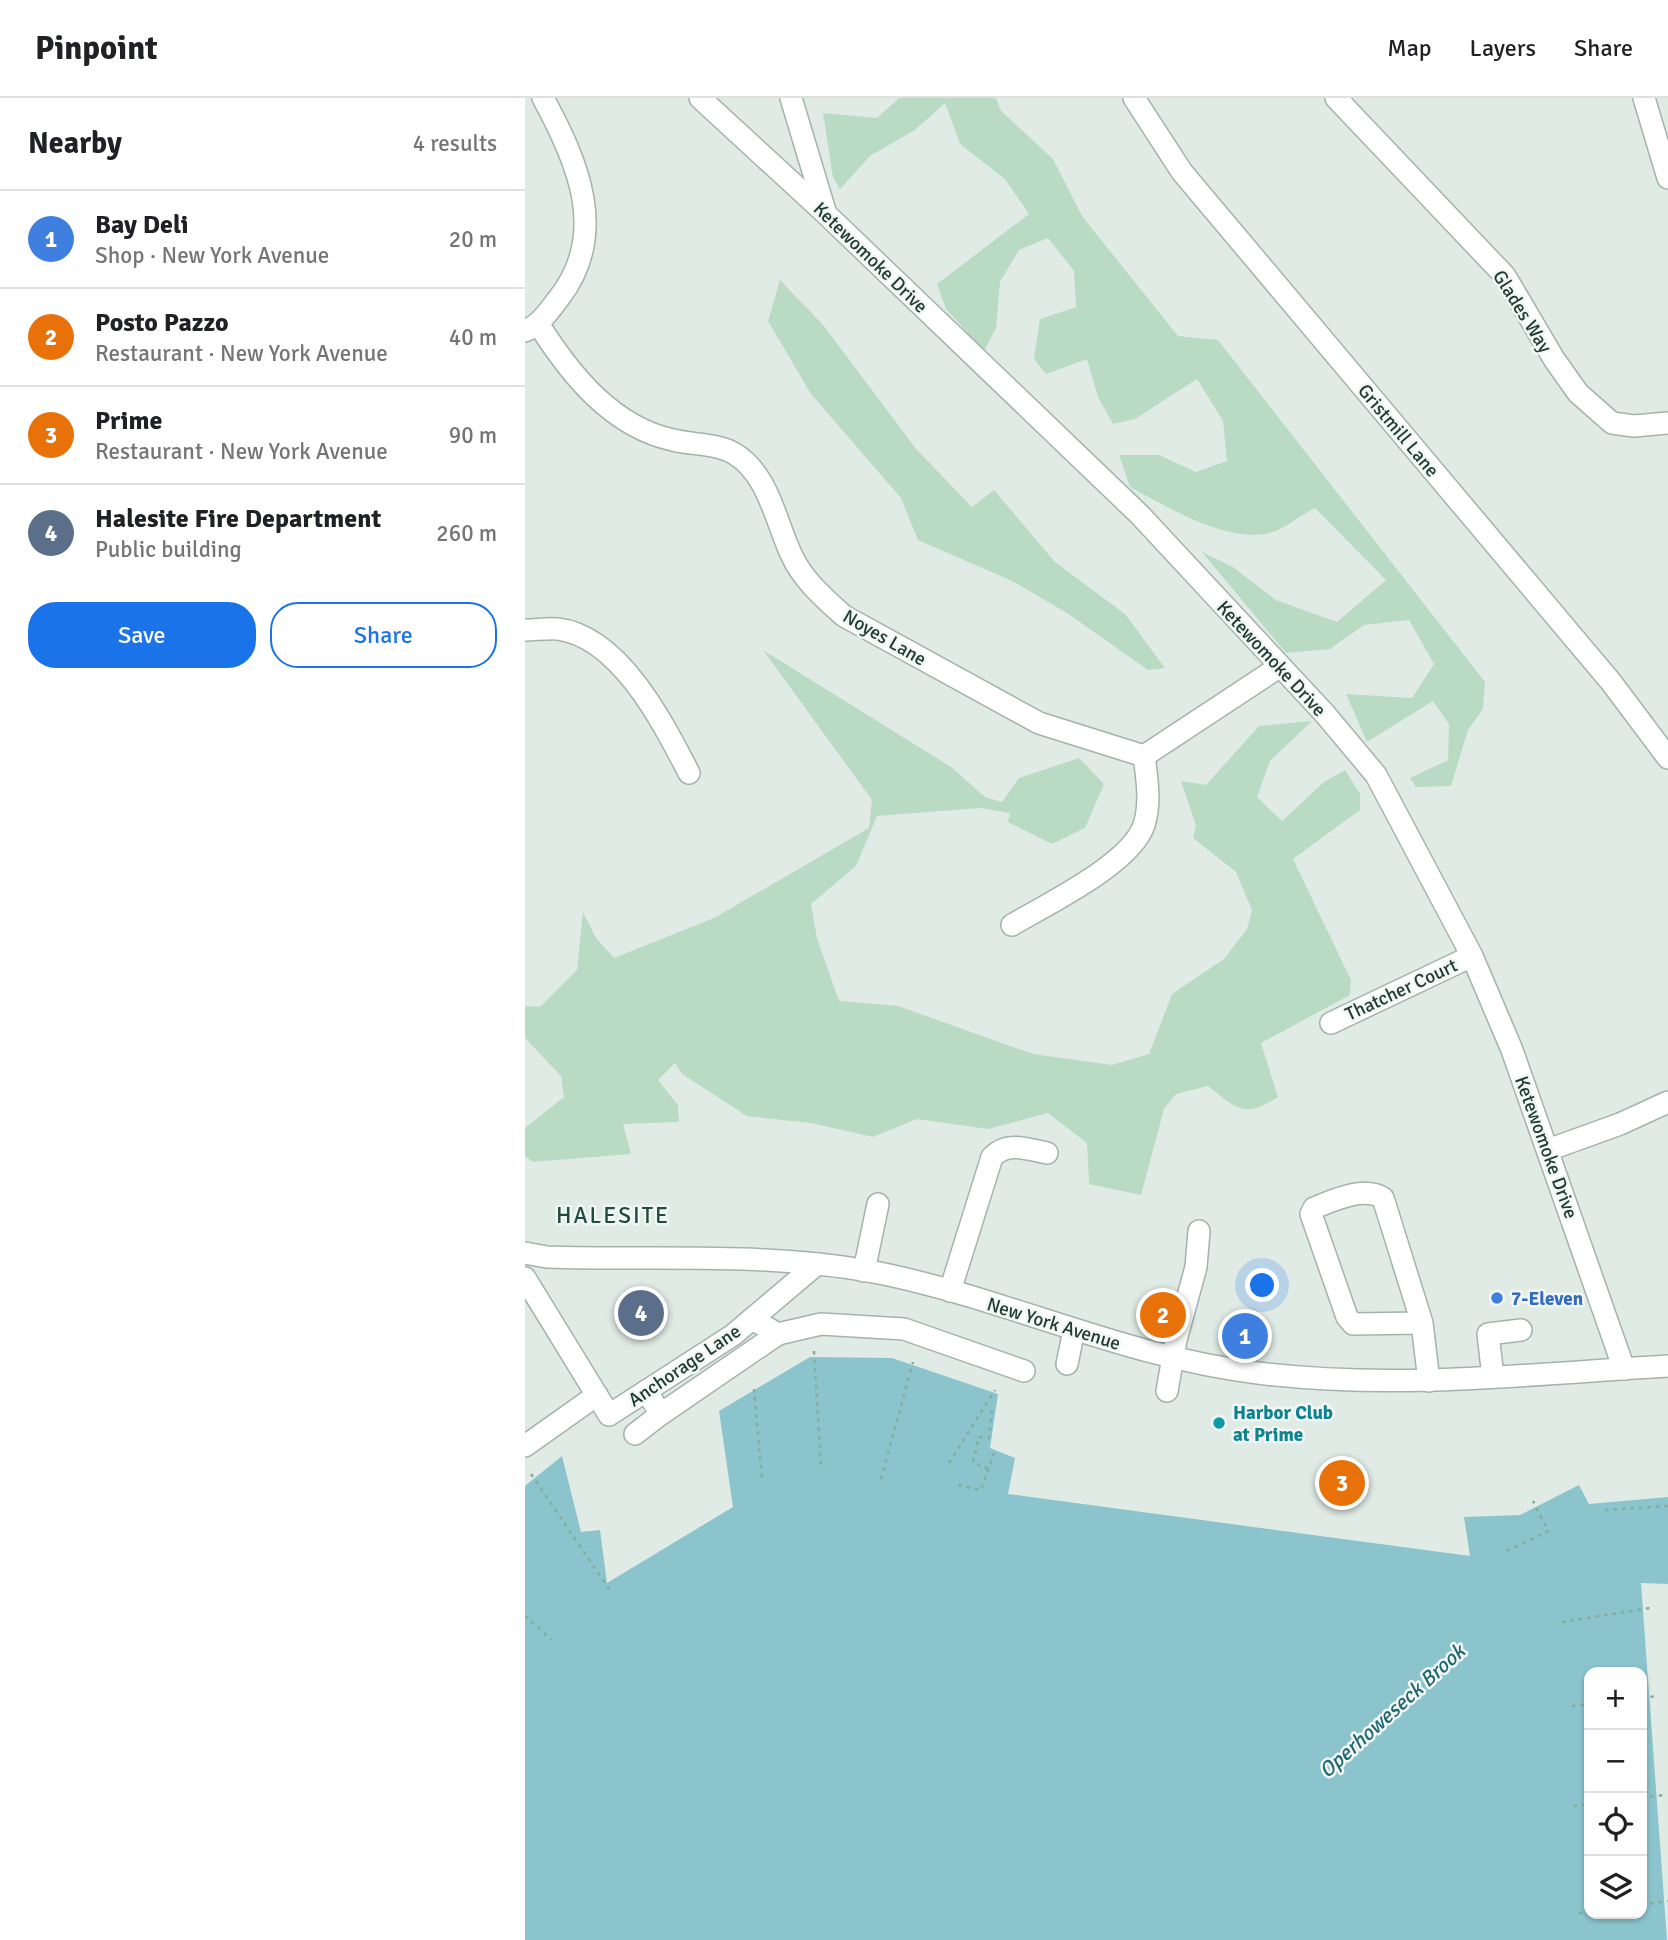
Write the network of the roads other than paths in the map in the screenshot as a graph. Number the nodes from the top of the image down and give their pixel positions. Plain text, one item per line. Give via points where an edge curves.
1 (699, 98) edge
2 (791, 98) edge
3 (1134, 98) edge
4 (1336, 98) edge
5 (1644, 98) edge
6 (553, 102) edge
7 (1668, 178) edge
8 (825, 213) junction
9 (532, 328) edge
10 (1668, 423) edge
11 (525, 630) edge
12 (1279, 667) junction
13 (1144, 755) junction
14 (1668, 758) edge
15 (689, 773) dead end
16 (1012, 925) dead end
17 (1472, 956) junction
18 (1331, 1023) dead end
19 (1668, 1102) edge
20 (1548, 1150) junction
21 (1047, 1153) dead end
22 (878, 1204) dead end
23 (1199, 1231) dead end
24 (525, 1253) edge
25 (817, 1265) junction
26 (864, 1270) junction
27 (525, 1278) edge
28 (950, 1291) junction
29 (752, 1319) junction
30 (1422, 1323) junction
31 (1075, 1330) junction
32 (1521, 1330) dead end
33 (778, 1334) junction
34 (1173, 1358) junction
35 (1067, 1364) dead end
36 (1668, 1366) edge
37 (1624, 1369) junction
38 (1024, 1371) dead end
39 (1493, 1377) junction
40 (1429, 1381) junction
41 (646, 1391) junction
42 (1167, 1391) dead end
43 (597, 1395) junction
44 (661, 1414) junction
45 (635, 1434) dead end
46 (525, 1446) edge

1 - 8 street, Ketewomoke Drive
2 - 8 street
3 - 14 street, Gristmill Lane via 1182,172 1611,681
4 - 10 street, Glades Way via 1505,276 1578,393 1612,423
5 - 7 street
6 - 9 street via 582,186 587,222 583,253 567,289
8 - 12 street, Ketewomoke Drive via 1140,514
9 - 13 street, Noyes Lane via 598,400 629,422 671,440 735,454 758,476 792,558 817,592 844,616 1039,723
11 - 15 street via 559,629 596,645 627,671
12 - 13 street
12 - 17 street, Ketewomoke Drive via 1375,775
13 - 16 street via 1148,811 1135,840 1101,873
17 - 18 street, Thatcher Court
17 - 20 street, Ketewomoke Drive
19 - 20 street
20 - 37 street, Ketewomoke Drive
21 - 28 street via 1011,1146 992,1157
22 - 26 street
23 - 34 street via 1196,1267
24 - 25 street, New York Avenue
25 - 26 street, New York Avenue
25 - 29 street, Anchorage Lane
26 - 28 street, New York Avenue
27 - 43 street, Anchorage Lane
28 - 31 street, New York Avenue
29 - 33 street
29 - 41 street, Anchorage Lane
30 - 30 street via 1383,1198 1374,1193 1341,1197 1314,1208 1311,1214 1353,1324
30 - 40 street
31 - 34 street, New York Avenue
31 - 35 street
32 - 39 street via 1488,1334
33 - 38 street via 821,1324 904,1329
33 - 44 street
34 - 40 street, New York Avenue via 1283,1376
34 - 42 street
36 - 37 street, New York Avenue
37 - 39 street, New York Avenue
39 - 40 street, New York Avenue
41 - 43 street, Anchorage Lane via 610,1415
41 - 44 street
43 - 46 street
44 - 45 street

